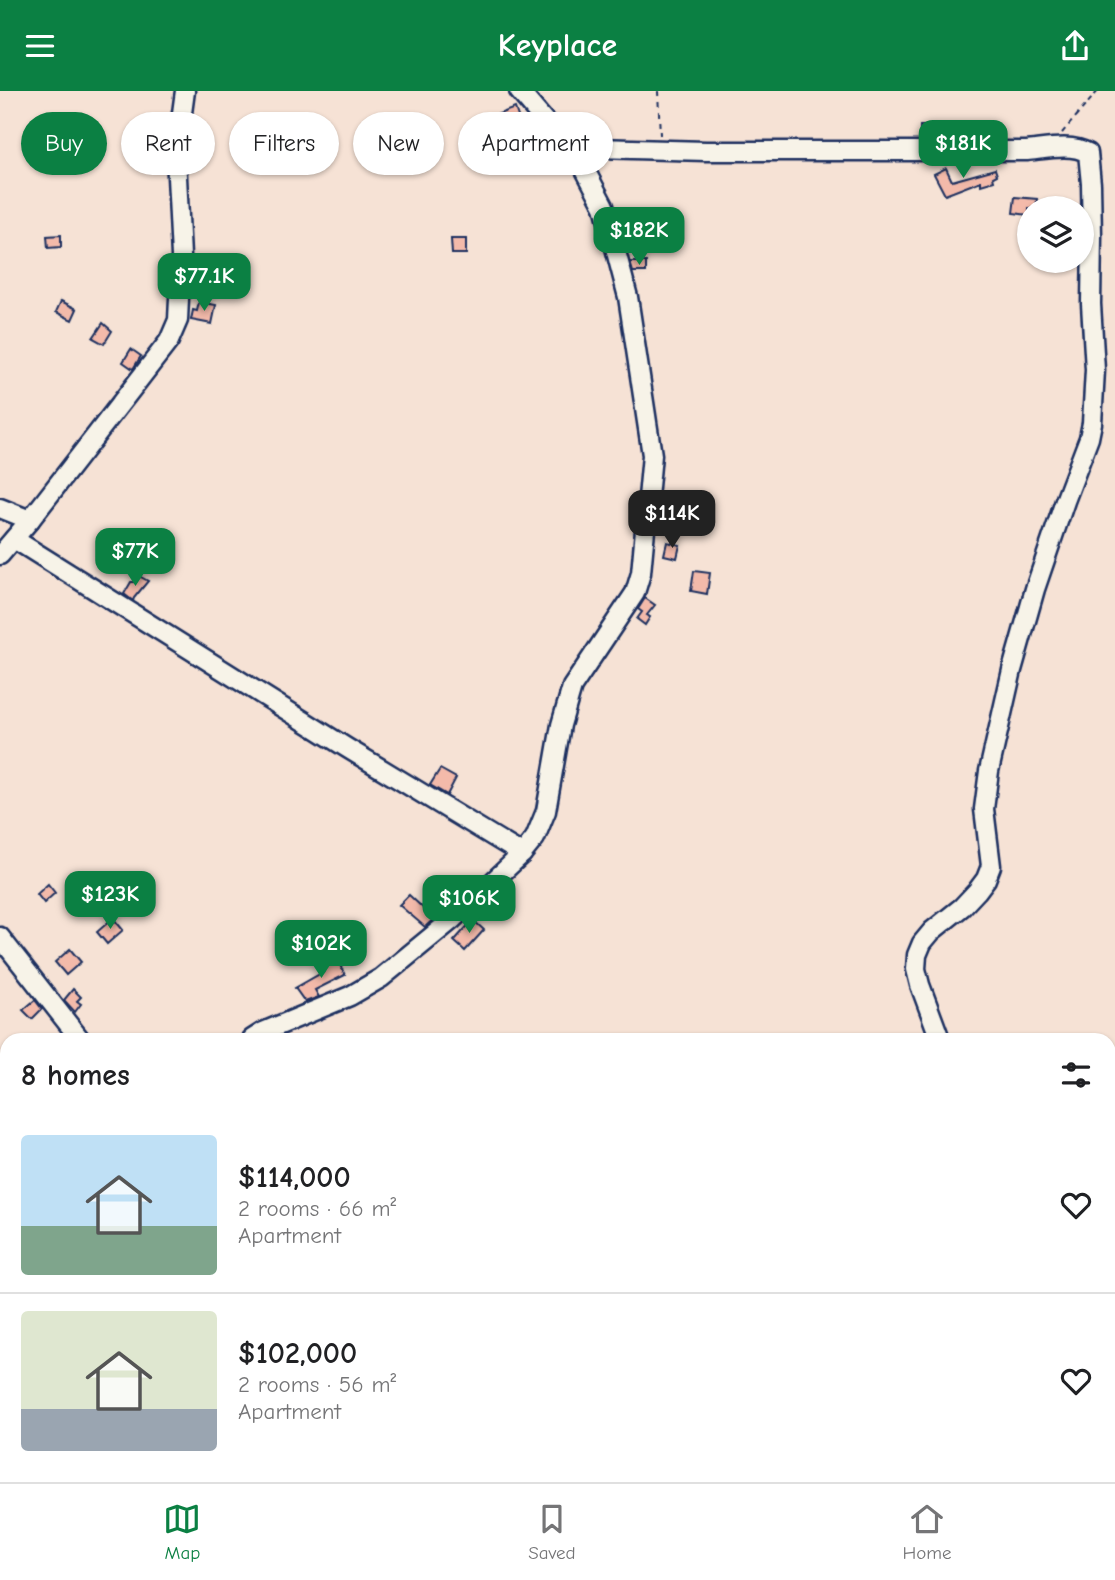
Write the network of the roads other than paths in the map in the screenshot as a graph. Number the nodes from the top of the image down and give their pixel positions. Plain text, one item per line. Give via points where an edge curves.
1 (186, 91) edge
2 (519, 91) edge
3 (537, 112) edge
4 (613, 149) edge
5 (588, 175) edge
6 (0, 508) edge
7 (30, 520) junction
8 (14, 539) junction
9 (0, 555) edge
10 (522, 855) junction
11 (0, 937) edge
12 (75, 1033) edge
13 (261, 1033) edge
14 (938, 1033) edge

1 - 7 street via 176,157 181,256 178,320 169,341
2 - 3 street
4 - 14 street via 873,152 1080,148 1088,153 1095,370 1092,423 1035,589 991,758 984,809 990,866 986,879 962,907 932,931 917,955 920,985
5 - 10 street via 604,206 628,297 652,455 641,573 635,593 572,687 546,811
6 - 7 street
7 - 8 street
8 - 9 street
8 - 10 street
10 - 13 street via 382,978
11 - 12 street

